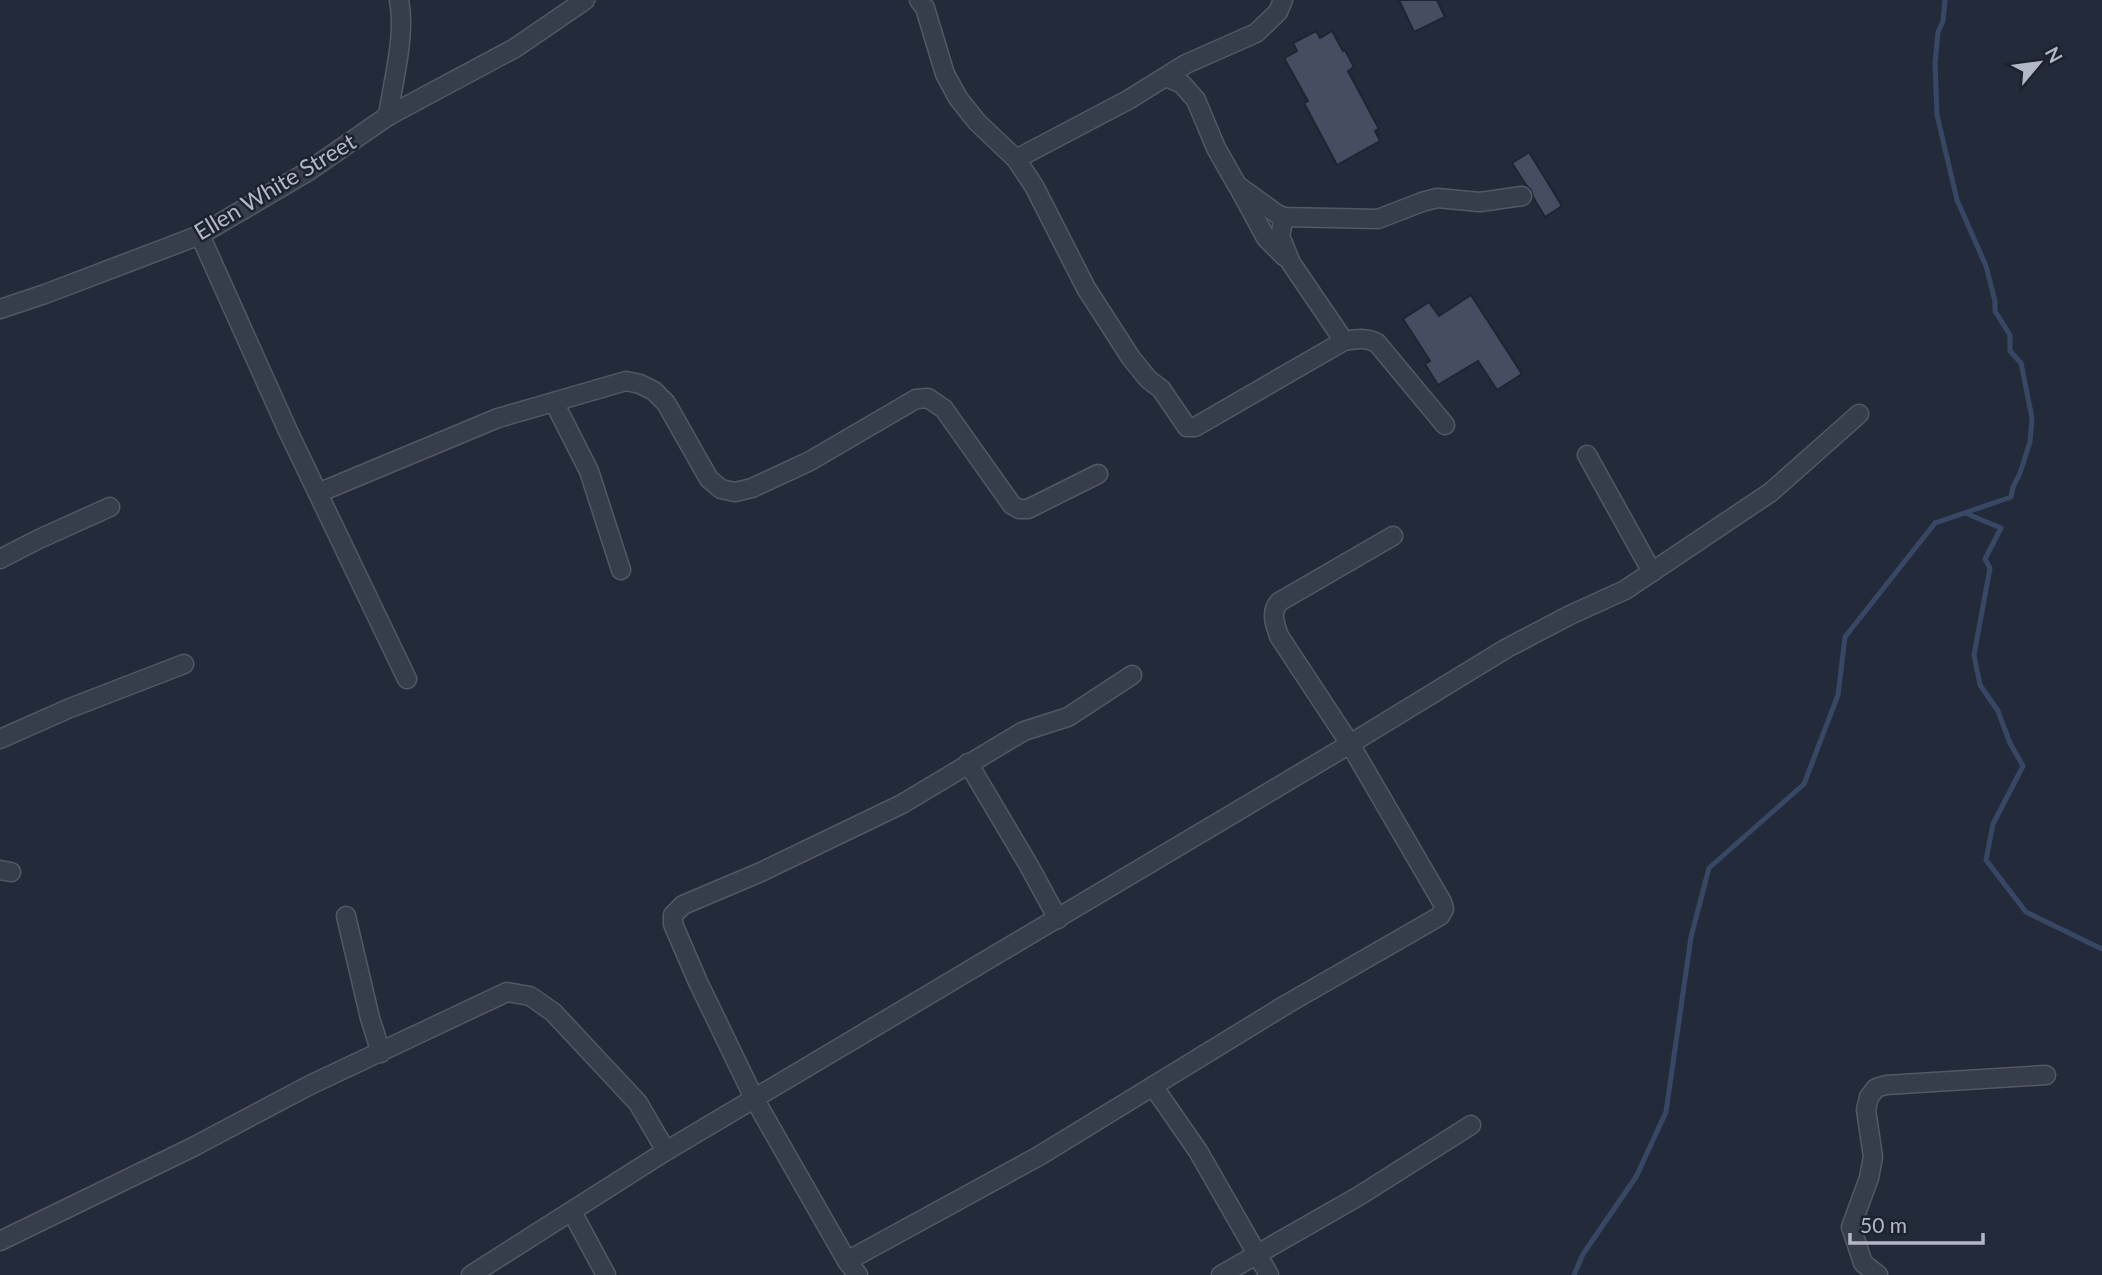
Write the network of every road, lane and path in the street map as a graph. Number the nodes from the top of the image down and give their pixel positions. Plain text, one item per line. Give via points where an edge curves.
1 (399, 0) edge
2 (585, 0) edge
3 (919, 0) edge
4 (1283, 0) edge
5 (1166, 77) junction
6 (388, 116) junction
7 (1016, 159) junction
8 (1237, 185) junction
9 (1521, 196) dead end
10 (1284, 217) junction
11 (200, 235) junction
12 (1291, 263) junction
13 (0, 309) edge
14 (1344, 341) junction
15 (554, 402) junction
16 (1860, 414) dead end
17 (1445, 425) dead end
18 (1587, 455) dead end
19 (1098, 474) dead end
20 (318, 493) junction
21 (110, 507) dead end
22 (1393, 536) dead end
23 (0, 559) edge
24 (621, 570) dead end
25 (1652, 572) junction
26 (184, 664) dead end
27 (1132, 675) dead end
28 (407, 679) dead end
29 (0, 739) edge
30 (1350, 744) junction
31 (968, 763) junction
32 (346, 916) dead end
33 (1058, 919) junction
34 (381, 1053) junction
35 (2046, 1075) dead end
36 (1153, 1086) junction
37 (755, 1100) junction
38 (1471, 1125) dead end
39 (666, 1152) junction
40 (572, 1212) junction
41 (0, 1241) edge
42 (1256, 1254) junction
43 (853, 1268) edge
44 (471, 1275) edge
45 (606, 1275) edge
46 (1221, 1275) edge
47 (1269, 1275) edge
48 (1878, 1275) edge

1 - 6 street via 399,48
2 - 6 street, Ellen White Street via 515,48
3 - 7 street via 958,98
4 - 5 street via 1278,12 1256,33
5 - 7 street
5 - 8 street via 1182,84 1196,100
6 - 11 street, Ellen White Street via 307,172
7 - 14 street via 1086,288 1131,358 1161,388 1187,427 1195,427
8 - 10 street
8 - 12 street via 1266,238
9 - 10 street via 1480,202 1437,198 1378,219
10 - 12 street via 1280,236
11 - 13 street, Ellen White Street
11 - 20 street
12 - 14 street
14 - 17 street via 1360,338 1377,343
15 - 19 street via 626,381 640,384 666,402 709,479 721,489 735,492 810,461 916,399 928,398 944,409 1019,509 1028,509
15 - 20 street via 498,418
15 - 24 street via 589,471
16 - 25 street via 1771,492
18 - 25 street
20 - 28 street
21 - 23 street
22 - 30 street via 1275,606 1279,636
25 - 30 street via 1507,648
26 - 29 street
27 - 31 street via 1068,717 1024,731
30 - 33 street
30 - 36 street via 1442,902 1440,916
31 - 33 street
31 - 37 street via 902,804 683,905 673,915 698,982
32 - 34 street
33 - 37 street
34 - 39 street via 507,992 530,996 553,1012 638,1103
34 - 41 street
35 - 48 street via 1876,1088 1866,1110 1873,1157 1851,1227 1863,1263
36 - 42 street via 1198,1152
36 - 43 street
37 - 39 street
37 - 43 street
38 - 42 street
39 - 40 street
40 - 44 street
40 - 45 street
42 - 46 street
42 - 47 street

